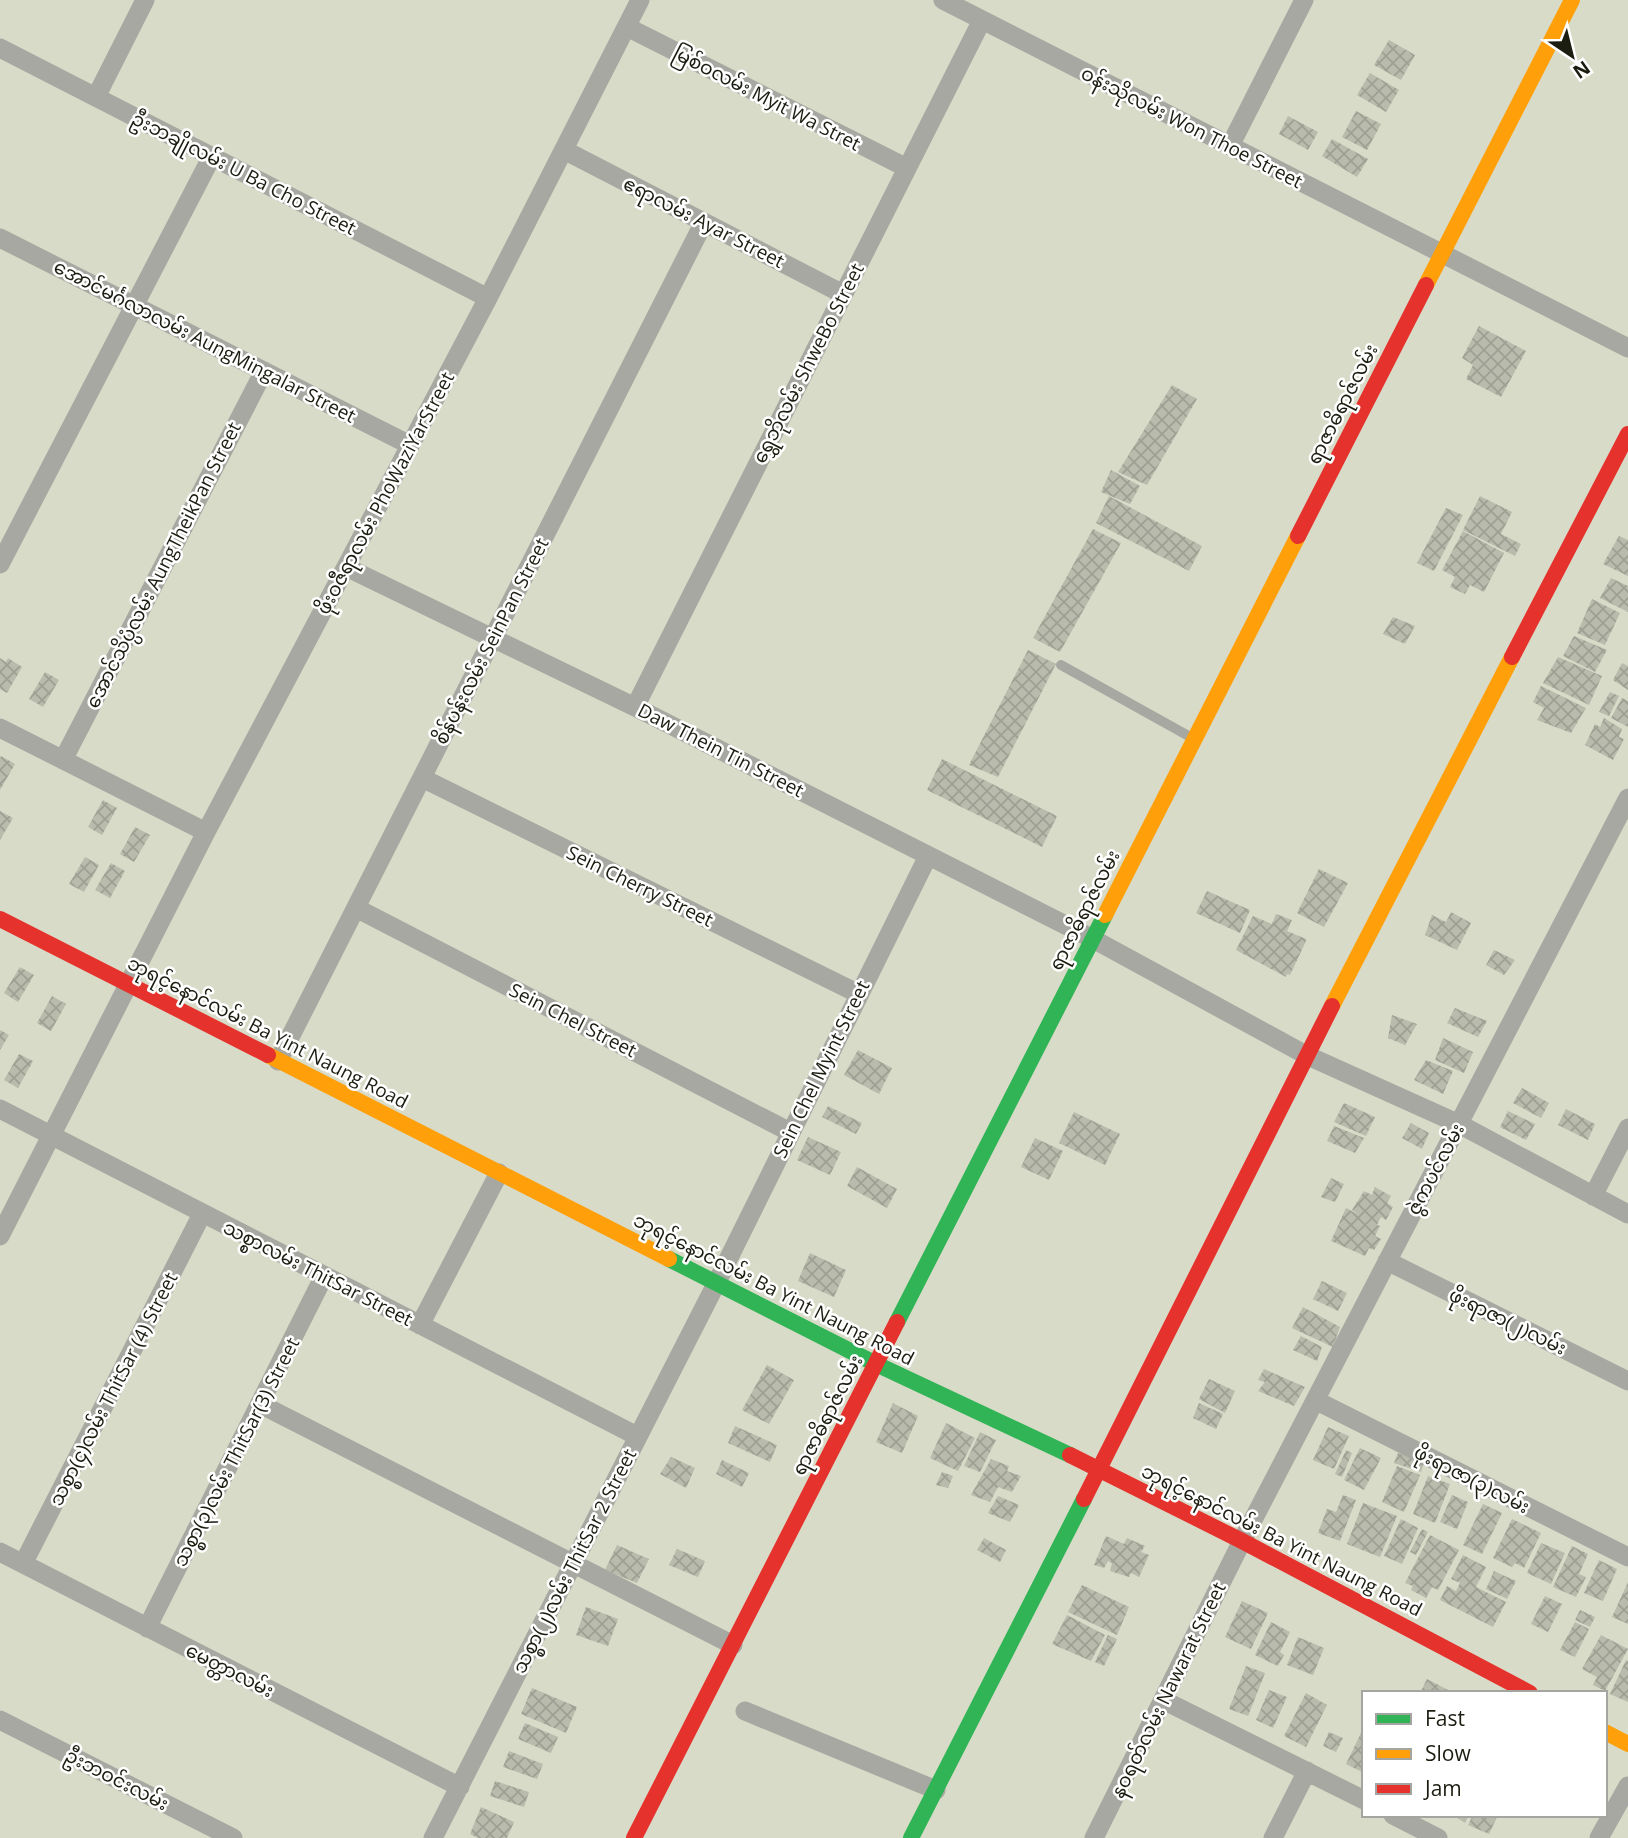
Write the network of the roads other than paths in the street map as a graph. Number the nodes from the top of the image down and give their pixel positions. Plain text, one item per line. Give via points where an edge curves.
1 (145, 0) edge
2 (640, 0) edge
3 (943, 0) edge
4 (1304, 0) edge
5 (1572, 0) edge
6 (982, 20) junction
7 (627, 27) junction
8 (0, 48) edge
9 (96, 97) junction
10 (1230, 146) junction
11 (564, 150) junction
12 (212, 156) junction
13 (907, 168) junction
14 (704, 222) junction
15 (1, 242) edge
16 (1442, 255) junction
17 (843, 294) junction
18 (488, 298) junction
19 (134, 306) junction
20 (1628, 348) edge
21 (264, 371) junction
22 (1628, 434) edge
23 (410, 445) junction
24 (0, 564) edge
25 (346, 567) junction
26 (492, 639) junction
27 (1061, 665) dead end
28 (635, 707) junction
29 (0, 728) edge
30 (1195, 739) junction
31 (63, 760) junction
32 (422, 778) junction
33 (1628, 798) edge
34 (206, 832) junction
35 (928, 856) junction
36 (356, 908) junction
37 (0, 919) edge
38 (1093, 939) junction
39 (128, 985) junction
40 (859, 994) junction
41 (1306, 1055) junction
42 (278, 1060) junction
43 (0, 1110) edge
44 (1459, 1124) junction
45 (1628, 1128) edge
46 (790, 1132) junction
47 (52, 1135) junction
48 (499, 1173) junction
49 (1594, 1196) junction
50 (202, 1214) junction
51 (1628, 1214) edge
52 (0, 1236) edge
53 (1387, 1261) junction
54 (324, 1276) junction
55 (716, 1283) junction
56 (420, 1325) junction
57 (876, 1364) junction
58 (1628, 1381) edge
59 (1317, 1401) junction
60 (260, 1404) junction
61 (638, 1436) junction
62 (1099, 1469) junction
63 (1242, 1541) junction
64 (0, 1552) edge
65 (1628, 1557) edge
66 (573, 1563) junction
67 (23, 1564) junction
68 (147, 1628) junction
69 (733, 1645) junction
70 (1526, 1691) edge
71 (1163, 1700) junction
72 (745, 1711) dead end
73 (0, 1720) edge
74 (1607, 1733) edge
75 (1628, 1744) edge
76 (1307, 1771) junction
77 (1628, 1786) edge
78 (460, 1787) junction
79 (936, 1790) junction
80 (1362, 1799) edge
81 (1397, 1817) edge
82 (233, 1838) edge
83 (433, 1838) edge
84 (634, 1838) edge
85 (911, 1838) edge
86 (1094, 1838) edge
87 (1273, 1838) edge
88 (1438, 1838) edge
89 (1599, 1838) edge

1 - 9 street
2 - 7 street, ဖိုးဝဇီရာလမ်း PhoWaziYarStreet
3 - 6 street, ဝန်းသိုလမ်း Won Thoe Street
4 - 10 street
5 - 16 street, ရာဇာဓိရာဇ်လမ်း
6 - 10 street, ဝန်းသိုလမ်း Won Thoe Street
6 - 13 street, ရွှေဘိုလမ်း ShweBo Street
7 - 11 street, ဖိုးဝဇီရာလမ်း PhoWaziYarStreet
7 - 13 street, မြစ်ဝလမ်း Myit Wa Stret
8 - 9 street, ဦးဘချိုလမ်း U Ba Cho Street
9 - 12 street, ဦးဘချိုလမ်း U Ba Cho Street
10 - 16 street, ဝန်းသိုလမ်း Won Thoe Street
11 - 14 street, ဧရာလမ်း Ayar Street
11 - 18 street, ဖိုးဝဇီရာလမ်း PhoWaziYarStreet
12 - 18 street, ဦးဘချိုလမ်း U Ba Cho Street
12 - 19 street
13 - 17 street, ရွှေဘိုလမ်း ShweBo Street
14 - 17 street, ဧရာလမ်း Ayar Street
14 - 26 street, စိန်ပန်းလမ်း SeinPan Street
15 - 19 street, အောင်မင်္ဂလာလမ်း AungMingalar Street
16 - 20 street, ဝန်းသိုလမ်း Won Thoe Street
16 - 30 street, ရာဇာဓိရာဇ်လမ်း
17 - 28 street, ရွှေဘိုလမ်း ShweBo Street
18 - 23 street, ဖိုးဝဇီရာလမ်း PhoWaziYarStreet
19 - 21 street, အောင်မင်္ဂလာလမ်း AungMingalar Street
19 - 24 street
21 - 23 street, အောင်မင်္ဂလာလမ်း AungMingalar Street
21 - 31 street, အောင်သိပ္ပံလမ်း AungTheikPan Street
22 - 41 street
23 - 25 street, ဖိုးဝဇီရာလမ်း PhoWaziYarStreet
25 - 26 street, Daw Thein Tin Street
25 - 34 street, ဖိုးဝဇီရာလမ်း PhoWaziYarStreet
26 - 28 street, Daw Thein Tin Street
26 - 32 street, စိန်ပန်းလမ်း SeinPan Street
27 - 30 lane
28 - 35 street, Daw Thein Tin Street
29 - 31 street
30 - 38 street, ရာဇာဓိရာဇ်လမ်း
31 - 34 street
32 - 36 street, စိန်ပန်းလမ်း SeinPan Street
32 - 40 street, Sein Cherry Street
33 - 44 street, ဇွဲကပင်လမ်း
34 - 39 street, ဖိုးဝဇီရာလမ်း PhoWaziYarStreet
35 - 38 street, Daw Thein Tin Street
35 - 40 street, Sein Chel Myint Street
36 - 42 street, စိန်ပန်းလမ်း SeinPan Street
36 - 46 street, Sein Chel Street
37 - 39 street, ဘုရင့်နောင်လမ်း Ba Yint Naung Road
38 - 41 street, Daw Thein Tin Street
38 - 57 street, ရာဇာဓိရာဇ်လမ်း
39 - 42 street, ဘုရင့်နောင်လမ်း Ba Yint Naung Road
39 - 47 street, ဖိုးဝဇီရာလမ်း PhoWaziYarStreet
40 - 46 street, Sein Chel Myint Street
41 - 44 street, Daw Thein Tin Street
41 - 62 street
42 - 48 street, ဘုရင့်နောင်လမ်း Ba Yint Naung Road
43 - 47 street, သစ္စာလမ်း ThitSar Street
44 - 49 street, Daw Thein Tin Street
44 - 53 street, ဇွဲကပင်လမ်း
45 - 49 street
46 - 55 street, Sein Chel Myint Street
47 - 50 street, သစ္စာလမ်း ThitSar Street
47 - 52 street, ဖိုးဝဇီရာလမ်း PhoWaziYarStreet
48 - 55 street, ဘုရင့်နောင်လမ်း Ba Yint Naung Road
48 - 56 street
49 - 51 street, Daw Thein Tin Street
50 - 54 street, သစ္စာလမ်း ThitSar Street
50 - 67 street, သစ္စာ(၄)လမ်း ThitSar (4) Street
53 - 58 street, ဖိုးရာဇာ(၂)လမ်း
53 - 59 street, ဇွဲကပင်လမ်း
54 - 56 street, သစ္စာလမ်း ThitSar Street
54 - 60 street, သစ္စာ(၃)လမ်း ThitSar(3) Street
55 - 57 street, ဘုရင့်နောင်လမ်း Ba Yint Naung Road
55 - 61 street, သစ္စာ(၂)လမ်း ThitSar 2 Street
56 - 61 street, သစ္စာလမ်း ThitSar Street
57 - 62 street, ဘုရင့်နောင်လမ်း Ba Yint Naung Road
57 - 69 street, ရာဇာဓိရာဇ်လမ်း
59 - 63 street, ဇွဲကပင်လမ်း
59 - 65 street, ဖိုးရာဇာ(၃)လမ်း
60 - 66 street
60 - 68 street, သစ္စာ(၃)လမ်း ThitSar(3) Street
61 - 66 street, သစ္စာ(၂)လမ်း ThitSar 2 Street
62 - 63 street, ဘုရင့်နောင်လမ်း Ba Yint Naung Road
62 - 79 street
63 - 70 street, ဘုရင့်နောင်လမ်း Ba Yint Naung Road
63 - 71 street, နဝရတ်လမ်း Nawarat Street
64 - 67 street, မေတ္တာလမ်း
66 - 69 street
66 - 78 street, သစ္စာ(၂)လမ်း ThitSar 2 Street
67 - 68 street, မေတ္တာလမ်း
68 - 78 street, မေတ္တာလမ်း
69 - 84 street, ရာဇာဓိရာဇ်လမ်း
71 - 76 street
71 - 86 street, နဝရတ်လမ်း Nawarat Street
72 - 79 street
73 - 82 street, ဦးဘဝင်းလမ်း
74 - 75 street
76 - 80 street
76 - 87 street
77 - 89 street
78 - 83 street, သစ္စာ(၂)လမ်း ThitSar 2 Street
79 - 85 street
81 - 88 street

